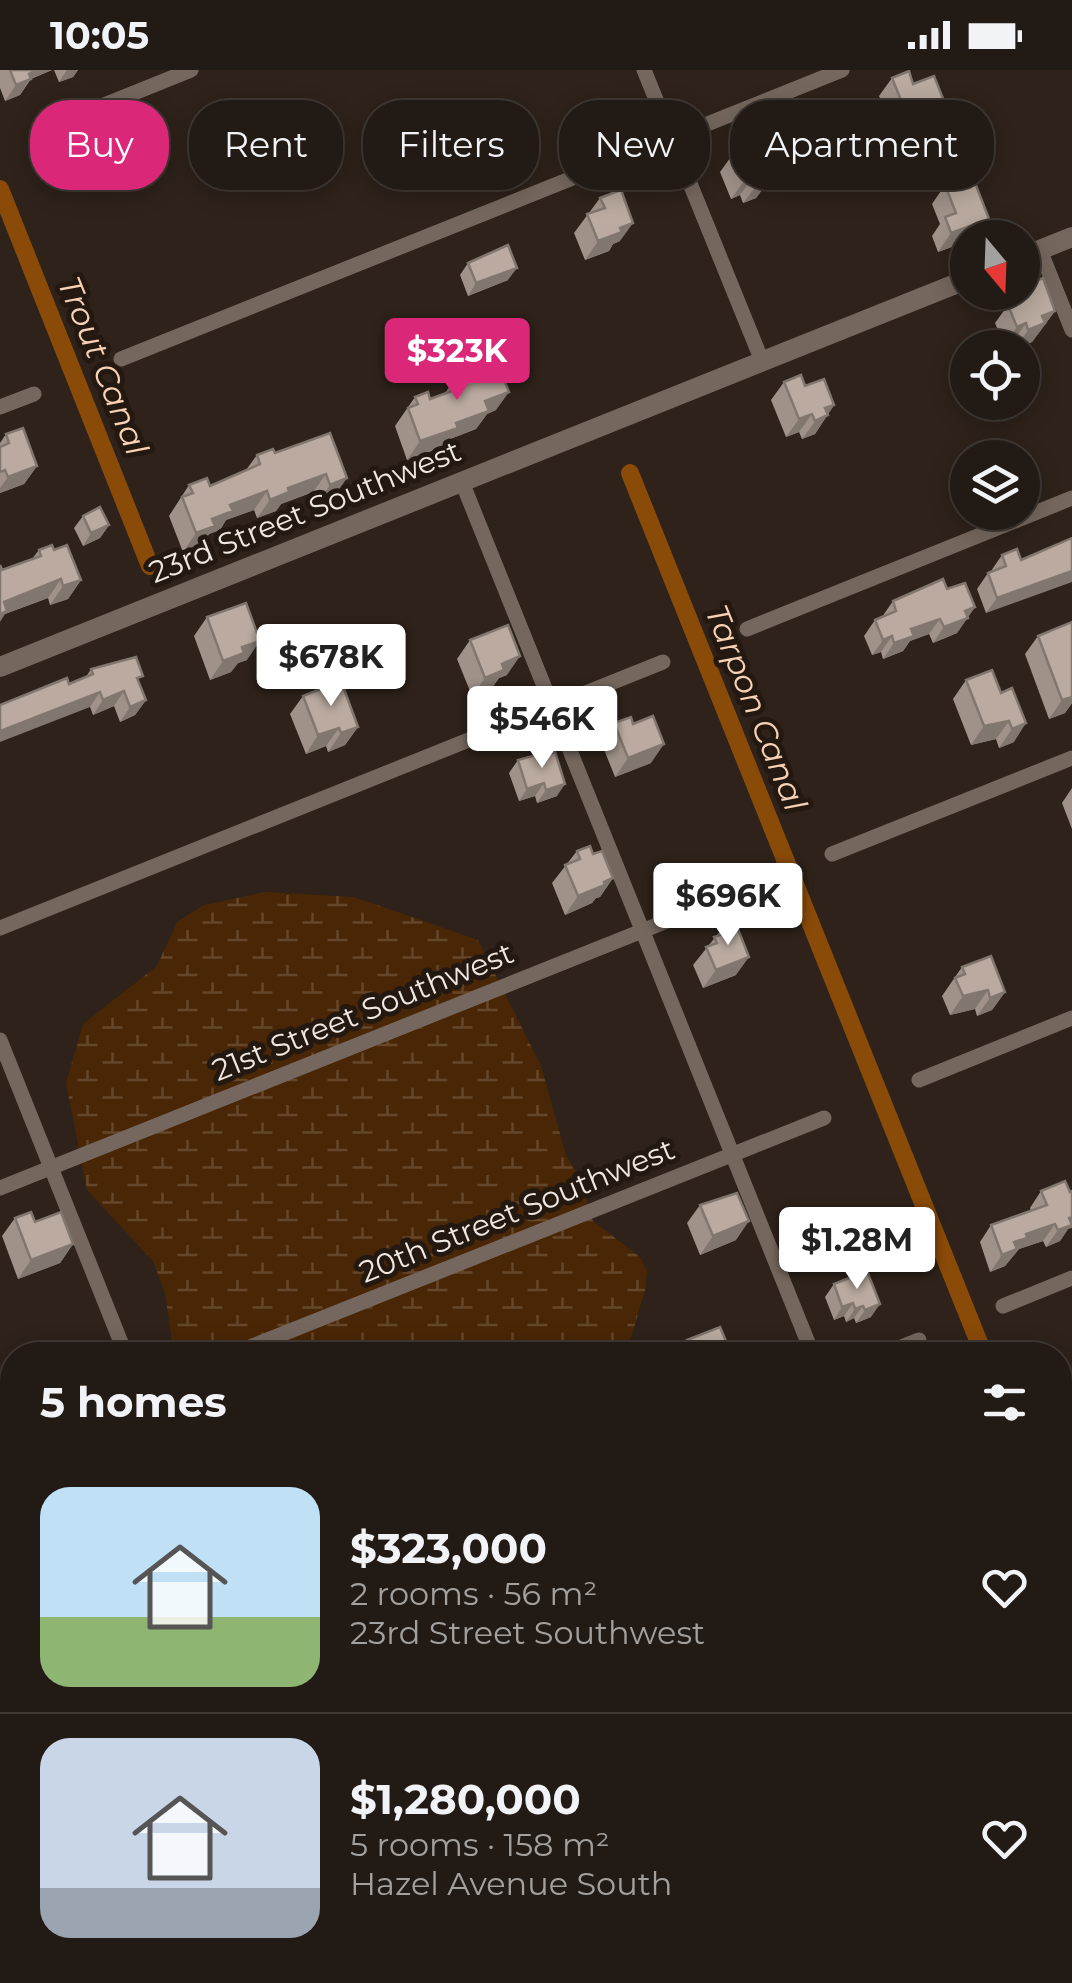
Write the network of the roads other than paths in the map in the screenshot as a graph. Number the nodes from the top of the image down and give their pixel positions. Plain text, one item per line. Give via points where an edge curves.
1 (191, 70) edge
2 (644, 70) edge
3 (842, 70) edge
4 (116, 100) edge
5 (657, 100) edge
6 (710, 122) edge
7 (559, 183) edge
8 (693, 190) edge
9 (1072, 237) edge
10 (1040, 250) edge
11 (1040, 271) edge
12 (950, 286) edge
13 (1072, 330) edge
14 (121, 359) dead end
15 (762, 361) junction
16 (34, 394) dead end
17 (0, 407) edge
18 (462, 482) junction
19 (1072, 498) edge
20 (747, 629) dead end
21 (663, 662) dead end
22 (0, 667) edge
23 (553, 706) junction
24 (1072, 758) edge
25 (832, 854) dead end
26 (747, 889) dead end
27 (0, 928) edge
28 (642, 930) junction
29 (1072, 1018) edge
30 (0, 1040) edge
31 (919, 1080) dead end
32 (824, 1118) dead end
33 (732, 1154) junction
34 (51, 1167) junction
35 (0, 1188) edge
36 (1072, 1278) edge
37 (1003, 1306) dead end
38 (919, 1340) dead end
39 (121, 1342) edge
40 (262, 1342) edge
41 (808, 1342) edge
42 (914, 1342) edge

1 - 4 street
2 - 5 street
3 - 6 street
7 - 14 street
8 - 15 street
9 - 10 street
11 - 13 street
12 - 15 street, 23rd Street Southwest
15 - 18 street, 23rd Street Southwest
16 - 17 street
18 - 22 street, 23rd Street Southwest
18 - 23 street
19 - 20 street
21 - 23 street
23 - 27 street
23 - 28 street
24 - 25 street
26 - 28 street, 21st Street Southwest
28 - 33 street
28 - 34 street, 21st Street Southwest
29 - 31 street
30 - 34 street
32 - 33 street, 20th Street Southwest
33 - 40 street, 20th Street Southwest
33 - 41 street
34 - 35 street, 21st Street Southwest
34 - 39 street
36 - 37 street
38 - 42 street

